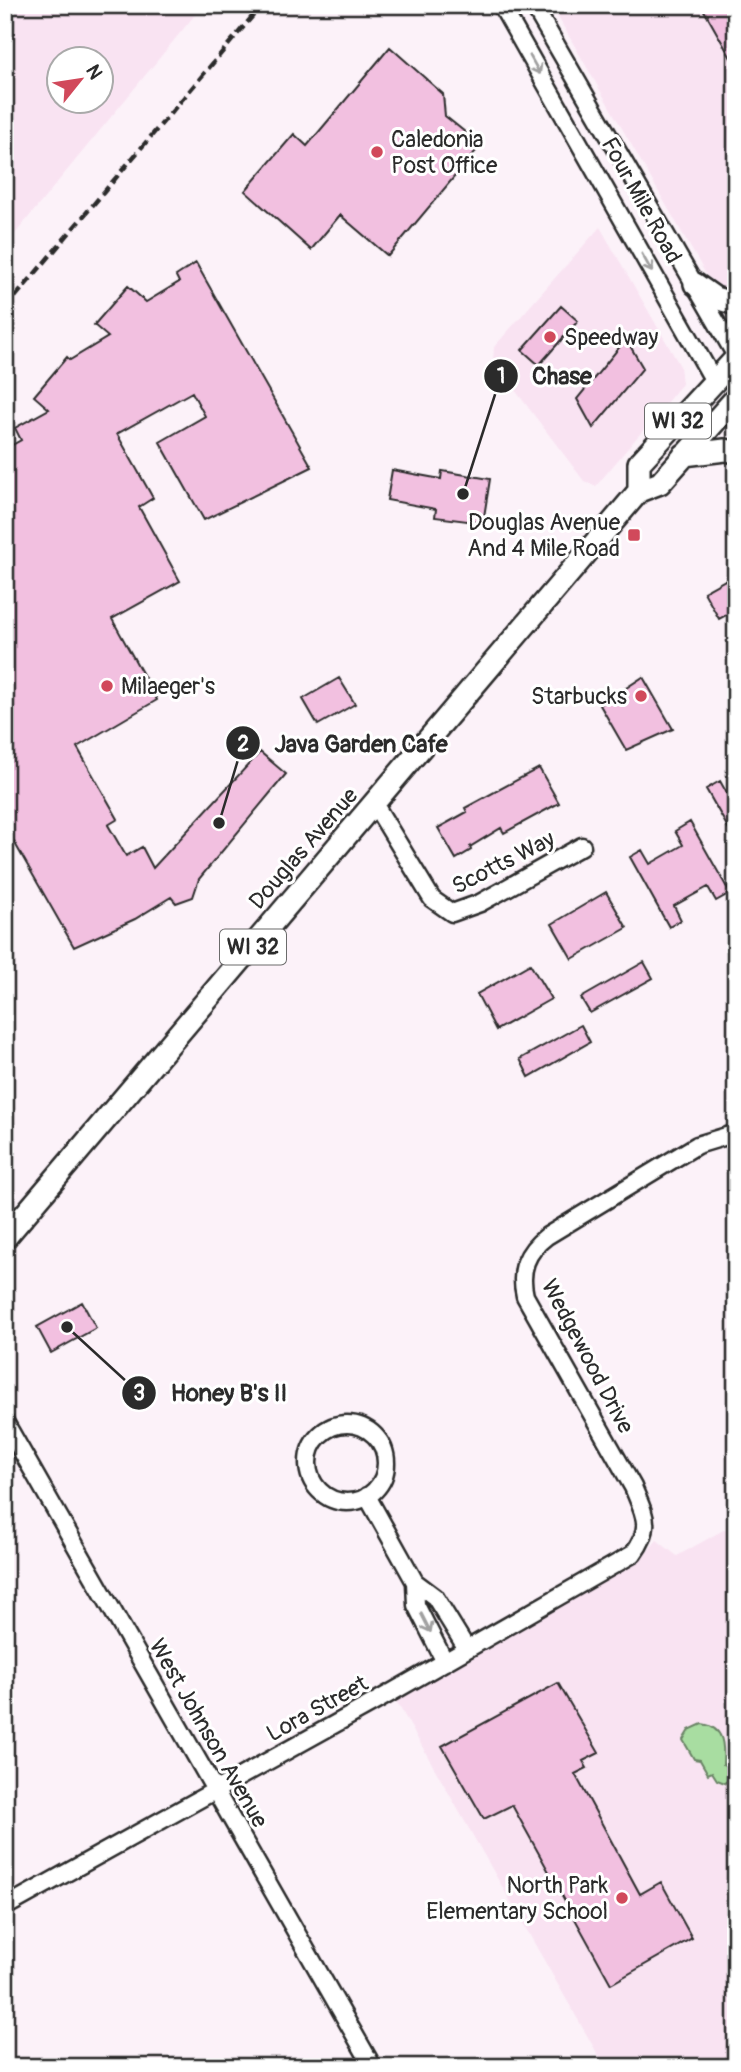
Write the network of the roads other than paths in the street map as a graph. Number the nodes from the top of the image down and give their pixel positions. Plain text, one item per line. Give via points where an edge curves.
1 (501, 5) edge
2 (533, 5) edge
3 (695, 284) junction
4 (736, 303) edge
5 (736, 357) edge
6 (714, 382) junction
7 (733, 408) edge
8 (736, 452) edge
9 (684, 455) junction
10 (639, 491) junction
11 (375, 805) junction
12 (582, 846) dead end
13 (733, 1140) edge
14 (5, 1238) edge
15 (5, 1422) edge
16 (367, 1496) junction
17 (644, 1539) joint
18 (415, 1582) junction
19 (467, 1650) junction
20 (445, 1662) junction
21 (215, 1790) junction
22 (5, 1907) edge
23 (373, 2067) edge

1 -> 6 street, Four Mile Road
2 - 3 street, Four Mile Road
3 - 4 main road via 715,298
3 - 5 street, Four Mile Road
5 - 6 main road, WI 32
6 - 7 main road, Four Mile Road
6 - 10 main road, WI 32 via 639,463
7 - 9 main road, Douglas Avenue / WI 32
8 - 9 main road
9 - 10 main road, Douglas Avenue / WI 32 via 660,483
10 - 11 main road, Douglas Avenue / WI 32
11 - 12 street, Scotts Way via 432,899 452,913 480,904
11 - 14 main road, Douglas Avenue / WI 32
13 - 17 street, Wedgewood Drive via 697,1145 547,1236 528,1255 523,1268 525,1296 633,1487 644,1512
15 - 21 street, West Johnson Avenue
16 - 16 street via 383,1478 386,1454 381,1443 363,1427 351,1424 326,1430 310,1451 311,1477 318,1488 341,1501
16 - 18 street
17 - 19 street, Lora Street via 633,1554
18 - 19 street via 435,1597
18 -> 20 street via 416,1605
19 - 20 street, Lora Street
20 - 21 street, Lora Street
21 - 22 street, Lora Street
21 - 23 street, West Johnson Avenue

